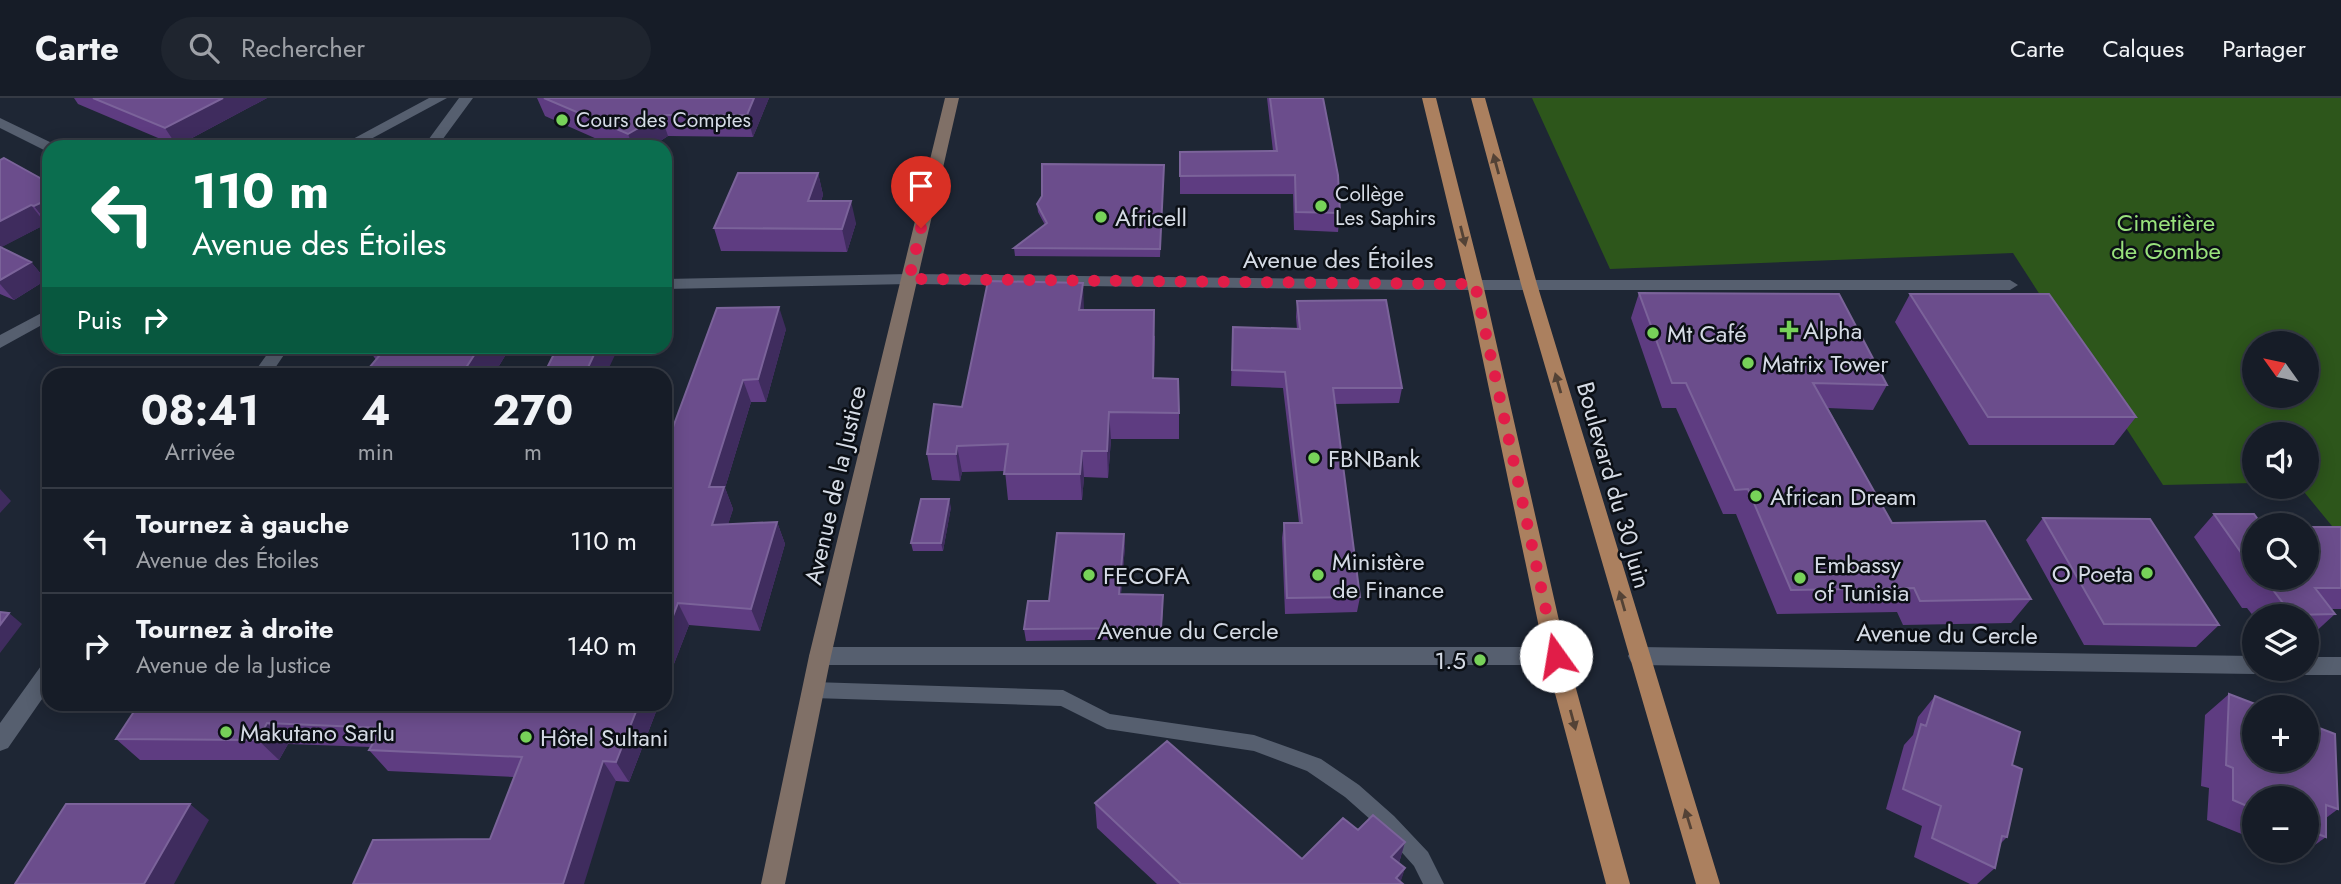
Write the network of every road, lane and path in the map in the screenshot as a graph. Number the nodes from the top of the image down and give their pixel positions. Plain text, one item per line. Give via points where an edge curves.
1 (440, 98) edge
2 (466, 98) edge
3 (952, 98) edge
4 (1429, 98) edge
5 (1478, 98) edge
6 (0, 122) edge
7 (359, 140) edge
8 (435, 140) edge
9 (42, 144) edge
10 (909, 279) junction
11 (672, 284) edge
12 (1475, 284) junction
13 (1529, 284) junction
14 (2010, 285) dead end
15 (42, 318) edge
16 (0, 342) edge
17 (820, 656) junction
18 (1556, 656) junction
19 (1639, 656) junction
20 (2242, 665) edge
21 (2319, 666) edge
22 (2341, 666) edge
23 (42, 682) edge
24 (813, 690) junction
25 (0, 741) edge
26 (773, 884) edge
27 (1434, 884) edge
28 (1618, 884) edge
29 (1708, 884) edge

1 - 7 street
2 - 8 street
3 - 10 main road, Avenue de la Justice
4 -> 12 main road
13 -> 5 main road, Boulevard du 30 Juin
6 - 9 street
10 - 11 street, Avenue des Étoiles
10 - 12 street, Avenue des Étoiles
10 - 17 main road, Avenue de la Justice
12 - 13 street, Avenue des Étoiles
12 - 18 main road
13 - 14 street, Avenue des Étoiles
19 -> 13 main road, Boulevard du 30 Juin
15 - 16 street
17 - 18 street, Avenue du Cercle
17 - 24 main road, Avenue de la Justice
18 -> 28 main road
19 - 20 street, Avenue du Cercle
29 -> 19 main road, Boulevard du 30 Juin
21 - 22 street
23 - 25 street
24 - 26 main road, Avenue de la Justice
24 - 27 lane via 1063,698 1107,721 1254,743 1314,765 1352,791 1421,859

